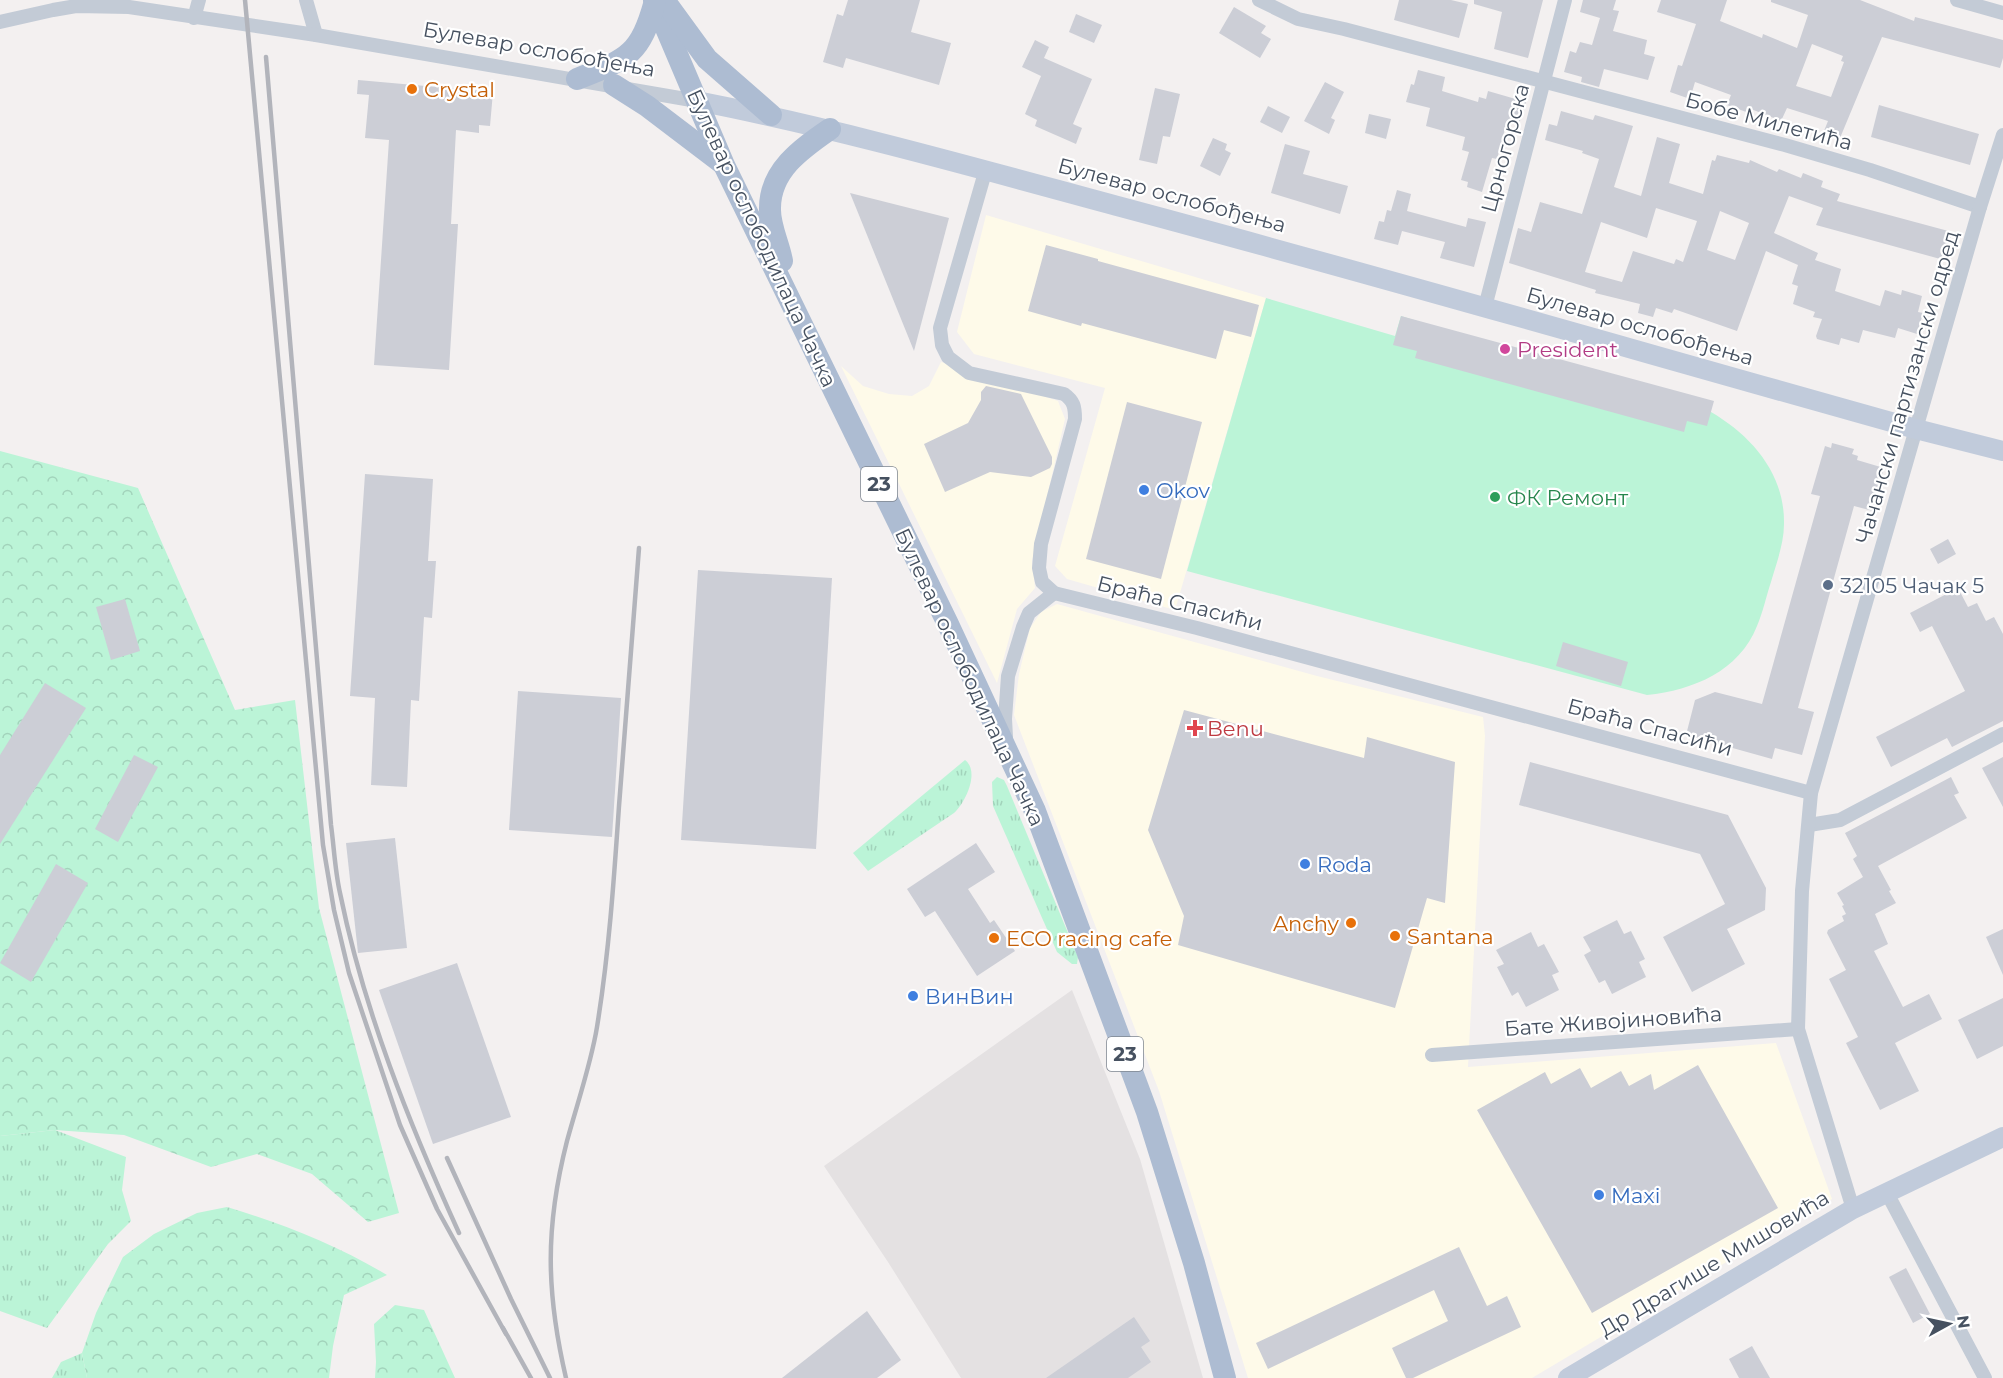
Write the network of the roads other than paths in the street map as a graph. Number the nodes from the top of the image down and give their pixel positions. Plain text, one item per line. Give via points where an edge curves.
1 (42, 0) edge
2 (199, 0) edge
3 (306, 0) edge
4 (658, 0) edge
5 (1259, 0) edge
6 (1565, 0) edge
7 (1957, 0) edge
8 (53, 10) junction
9 (2003, 13) edge
10 (194, 18) junction
11 (0, 22) edge
12 (316, 36) junction
13 (577, 79) junction
14 (1544, 82) junction
15 (614, 85) junction
16 (697, 101) junction
17 (771, 115) junction
18 (830, 129) junction
19 (2003, 135) edge
20 (724, 165) junction
21 (986, 169) junction
22 (1980, 207) junction
23 (783, 286) junction
24 (1485, 307) junction
25 (1916, 429) junction
26 (2003, 451) edge
27 (1054, 594) junction
28 (2003, 734) edge
29 (1007, 751) junction
30 (1811, 793) junction
31 (1809, 825) junction
32 (1798, 1029) junction
33 (1432, 1055) dead end
34 (2003, 1137) edge
35 (1887, 1193) junction
36 (1853, 1209) junction
37 (1225, 1378) edge
38 (1568, 1378) edge
39 (1985, 1378) edge

1 - 8 street
2 - 10 street
3 - 12 street
4 - 13 main road via 630,53 613,65
4 - 16 main road, Булевар ослободилаца Чачка / 23
4 - 17 main road via 706,59
5 - 14 street, Бобе Милетића via 1298,19
6 - 14 street, Црногорска
7 - 9 street
8 - 10 street, Булевар ослобођења via 116,6
8 - 11 street, Булевар ослобођења
10 - 12 street, Булевар ослобођења
12 - 13 street, Булевар ослобођења
13 - 15 street, Булевар ослобођења
14 - 22 street, Бобе Милетића via 1870,170
14 - 24 street, Црногорска
15 - 16 street, Булевар ослобођења
15 - 20 main road
16 - 17 main road, Булевар ослобођења
16 - 20 main road, Булевар ослободилаца Чачка / 23
17 - 18 main road, Булевар ослобођења
18 - 21 main road, Булевар ослобођења
18 - 23 main road via 791,158 772,195 770,210 783,264
19 - 22 street, Чачански партизански одред
20 - 23 main road, Булевар ослободилаца Чачка / 23
21 - 24 main road, Булевар ослобођења
21 - 27 street via 940,328 942,345 948,357 969,373 1064,394 1071,399 1075,419 1041,544 1042,582
22 - 25 street, Чачански партизански одред
23 - 29 main road, Булевар ослободилаца Чачка / 23
24 - 25 main road, Булевар ослобођења
25 - 26 main road, Булевар ослобођења
25 - 30 street, Чачански партизански одред
27 - 29 street via 1029,613 1008,676
27 - 30 street, Браћа Спасићи via 1197,628
28 - 31 street via 1840,820
29 - 37 main road, Булевар ослободилаца Чачка / 23 via 1050,847 1136,1083 1194,1263
30 - 31 street, Чачански партизански одред
31 - 32 street, Чачански партизански одред via 1802,891
32 - 33 street, Бате Живојиновића
32 - 36 street, Чачански партизански одред
34 - 35 main road, Др Драгише Мишовића
35 - 36 main road, Др Драгише Мишовића
35 - 39 street
36 - 38 main road, Др Драгише Мишовића

